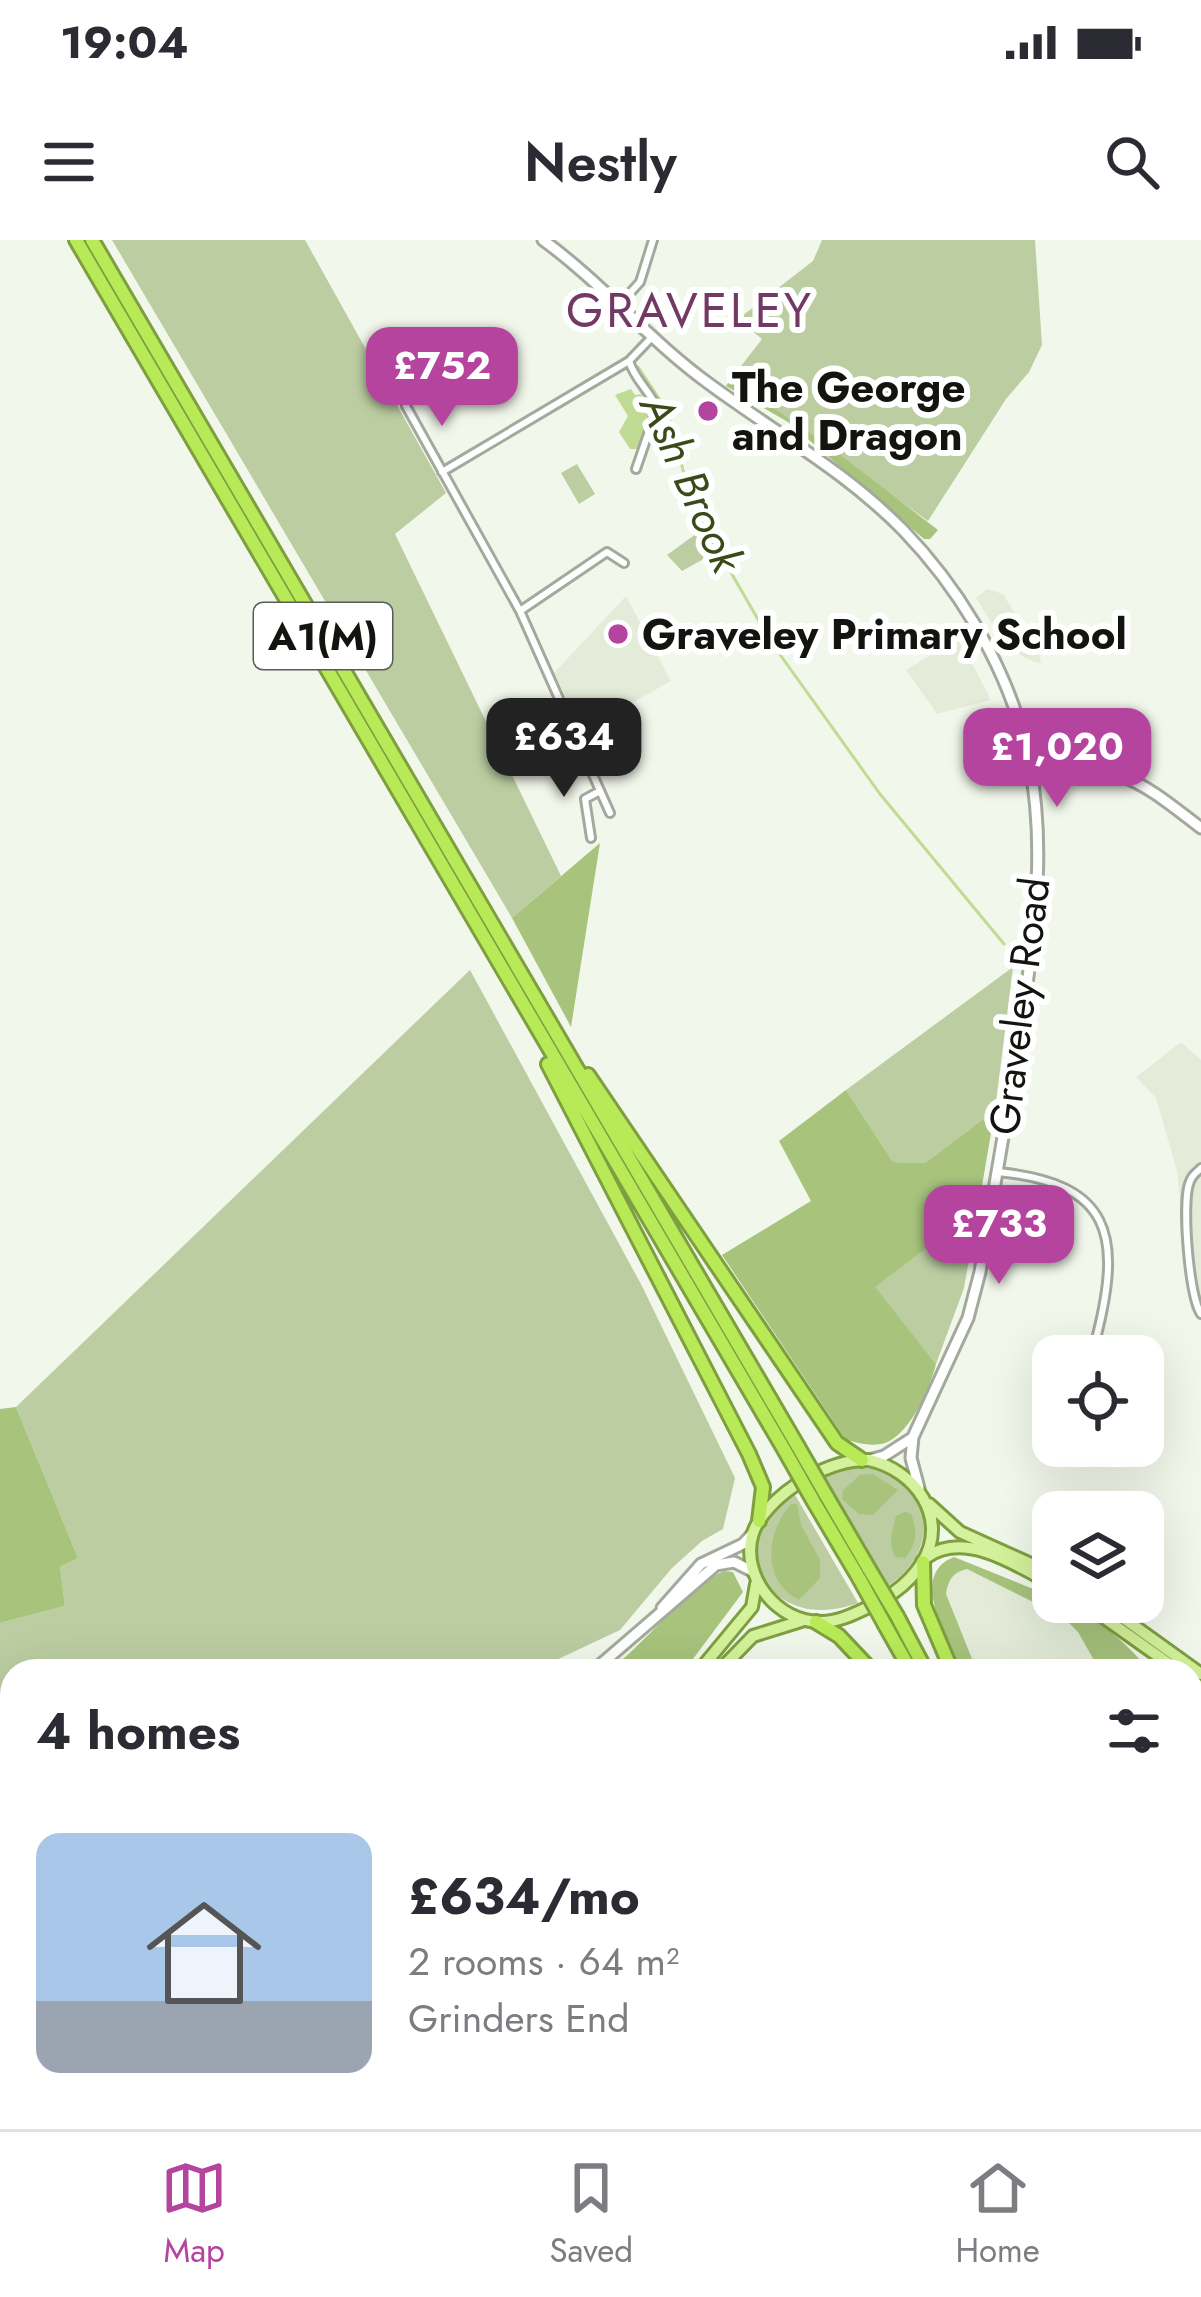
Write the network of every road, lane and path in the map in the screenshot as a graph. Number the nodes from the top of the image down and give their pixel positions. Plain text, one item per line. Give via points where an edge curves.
1 (76, 240) edge
2 (92, 240) edge
3 (543, 240) edge
4 (653, 240) edge
5 (620, 304) junction
6 (653, 336) junction
7 (628, 361) junction
8 (406, 406) dead end
9 (636, 469) dead end
10 (442, 472) junction
11 (624, 563) dead end
12 (520, 611) junction
13 (1030, 775) junction
14 (600, 790) junction
15 (610, 813) dead end
16 (1201, 828) edge
17 (591, 838) dead end
18 (523, 1006) junction
19 (555, 1031) junction
20 (1201, 1168) edge
21 (997, 1172) junction
22 (1201, 1314) edge
23 (1097, 1335) dead end
24 (913, 1437) junction
25 (791, 1448) junction
26 (866, 1460) junction
27 (921, 1493) junction
28 (756, 1527) junction
29 (924, 1560) junction
30 (1032, 1564) edge
31 (1032, 1574) edge
32 (755, 1576) junction
33 (659, 1613) junction
34 (810, 1621) junction
35 (891, 1621) junction
36 (1112, 1623) edge
37 (1130, 1623) edge
38 (607, 1659) edge
39 (709, 1659) edge
40 (731, 1659) edge
41 (861, 1659) edge
42 (905, 1659) edge
43 (918, 1659) edge
44 (947, 1659) edge
45 (1162, 1659) edge
46 (1180, 1659) edge

1 - 18 highway, A1(M)
2 - 19 highway, A1(M)
3 - 5 main road, Graveley Road
4 - 5 street via 640,282
5 - 6 main road, Graveley Road
6 - 7 street
6 - 13 main road, Graveley Road via 837,470 934,566 1010,696
7 - 9 street via 657,408
7 - 10 street
8 - 10 street
10 - 12 street
11 - 12 street via 607,552
12 - 14 street
13 - 16 main road via 1118,773
13 - 21 main road, Graveley Road via 1036,914
14 - 15 street
14 - 17 street via 585,799
18 - 25 highway, A1(M)
18 - 28 highway via 763,1487
19 - 25 highway, A1(M)
19 - 26 highway, A1(M) via 837,1444
20 - 22 street via 1187,1199 1193,1298
21 - 23 street via 1064,1184 1108,1236
21 - 24 main road, Graveley Road via 968,1318
24 - 26 main road
24 - 27 main road
25 - 35 highway, A1(M), bridge
26 - 27 main road via 898,1469
26 - 28 main road via 801,1482
27 - 29 main road via 932,1526
27 - 30 main road via 952,1528
28 - 32 main road
28 - 33 main road via 742,1544 701,1564
29 - 31 main road via 959,1545
29 - 34 main road via 879,1602 844,1618
29 - 44 highway via 924,1605
32 - 33 main road via 722,1562
32 - 34 main road via 771,1601
32 - 39 main road via 752,1607
33 - 38 main road
34 - 40 main road via 753,1636
34 - 41 highway
35 - 42 highway, A1(M)
35 - 43 highway, A1(M)
36 - 45 main road
37 - 46 main road

